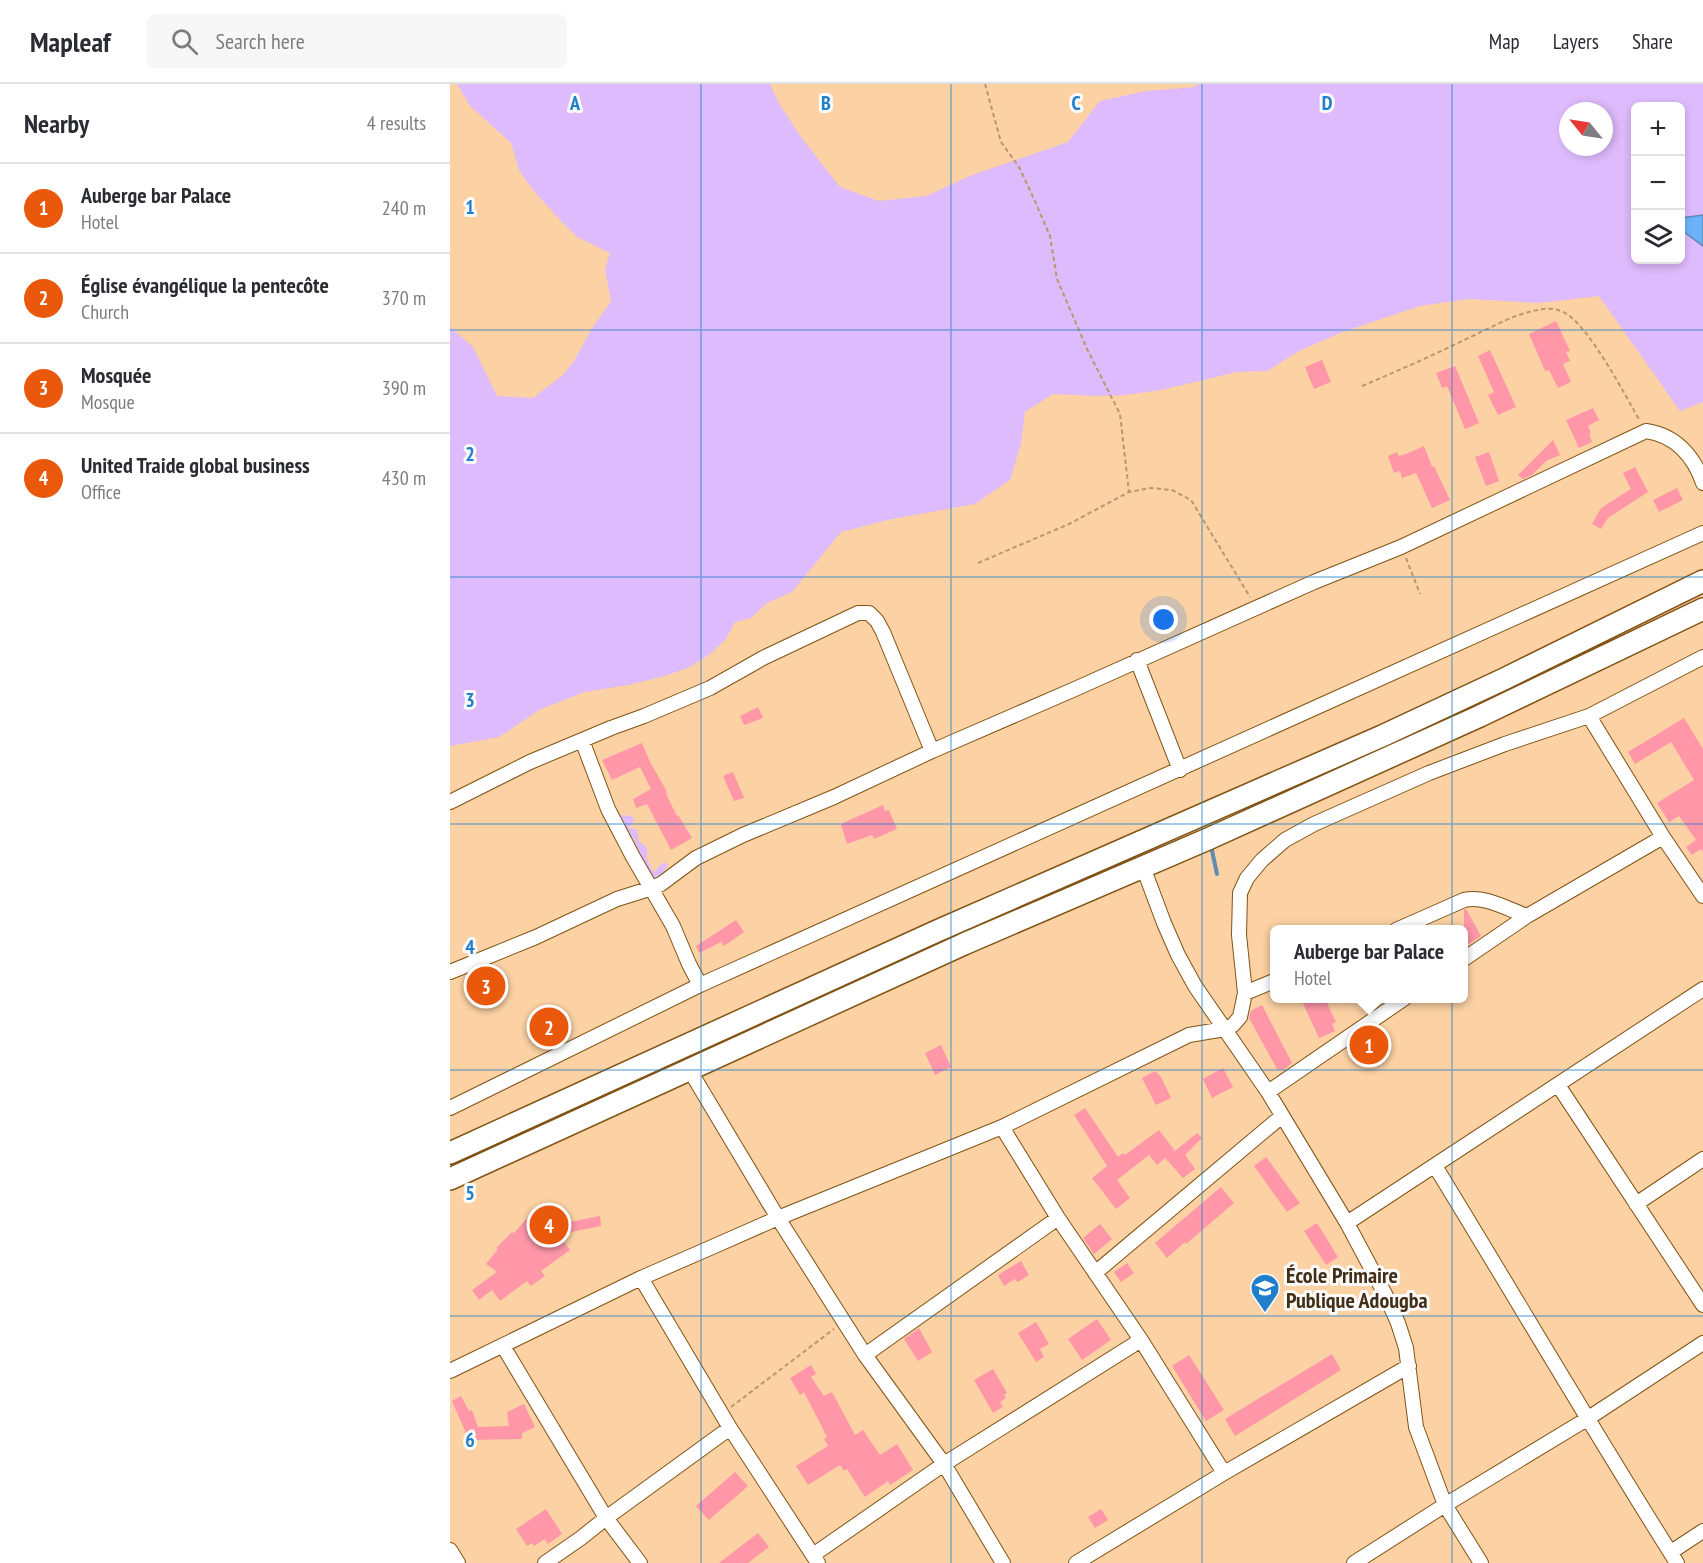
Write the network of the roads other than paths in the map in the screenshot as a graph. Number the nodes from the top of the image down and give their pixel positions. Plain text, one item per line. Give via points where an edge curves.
1 (1703, 483) edge
2 (1703, 533) edge
3 (1703, 581) edge
4 (1703, 609) edge
5 (1703, 657) edge
6 (1137, 660) junction
7 (1589, 716) junction
8 (582, 740) junction
9 (932, 751) junction
10 (1179, 770) junction
11 (450, 802) edge
12 (1663, 837) junction
13 (1143, 867) junction
14 (652, 888) junction
15 (1703, 896) edge
16 (1527, 916) junction
17 (1407, 925) edge
18 (1468, 956) edge
19 (450, 972) edge
20 (1270, 983) edge
21 (700, 985) junction
22 (1703, 989) edge
23 (1245, 993) junction
24 (1399, 1003) edge
25 (1225, 1029) junction
26 (688, 1069) junction
27 (1558, 1084) junction
28 (1268, 1092) junction
29 (450, 1108) edge
30 (1281, 1116) junction
31 (1002, 1127) junction
32 (450, 1153) edge
33 (1703, 1159) edge
34 (1435, 1166) junction
35 (450, 1179) edge
36 (1636, 1204) junction
37 (778, 1218) junction
38 (1058, 1218) junction
39 (1347, 1223) junction
40 (1095, 1273) junction
41 (641, 1278) junction
42 (1703, 1305) edge
43 (1141, 1340) junction
44 (1703, 1342) edge
45 (503, 1346) junction
46 (865, 1355) junction
47 (1409, 1366) junction
48 (450, 1371) edge
49 (1587, 1419) junction
50 (730, 1428) junction
51 (944, 1464) junction
52 (1224, 1473) junction
53 (1445, 1504) junction
54 (606, 1518) junction
55 (1703, 1531) edge
56 (1674, 1558) edge
57 (816, 1559) edge
58 (545, 1563) edge
59 (640, 1563) edge
60 (1003, 1563) edge
61 (1076, 1563) edge
62 (1354, 1563) edge
63 (1481, 1563) edge

1 - 6 street via 1693,460 1683,449 1670,438 1646,431 1401,547
2 - 10 street
3 - 32 main road via 1382,736 937,931
4 - 13 main road via 1480,716
5 - 7 street
6 - 9 street
6 - 10 street
7 - 12 street
7 - 23 street via 1429,773 1285,840 1262,860 1240,894 1239,935
8 - 9 street via 710,688 858,613 869,613 883,632
8 - 11 street
8 - 14 street via 608,809
9 - 14 street via 727,842
10 - 21 street
12 - 15 street
12 - 16 street
13 - 25 street via 1178,955
13 - 26 main road
14 - 19 street via 617,899
14 - 21 street
16 - 17 street via 1473,898
16 - 18 street
20 - 23 street
21 - 29 street
22 - 27 street
23 - 25 street via 1240,1017
24 - 28 street
25 - 28 street
25 - 31 street via 1189,1035
26 - 35 main road
26 - 37 street
27 - 34 street
27 - 36 street
28 - 30 street
30 - 39 street
30 - 40 street
31 - 37 street
31 - 38 street
33 - 36 street
34 - 39 street
34 - 49 street
36 - 42 street
37 - 41 street
37 - 46 street
38 - 40 street
38 - 46 street
39 - 47 street via 1398,1323
40 - 43 street
41 - 45 street
41 - 50 street
43 - 51 street
43 - 52 street
44 - 49 street
45 - 48 street
45 - 54 street
46 - 51 street
47 - 52 street
47 - 53 street via 1416,1427
49 - 53 street
49 - 56 street
50 - 54 street
50 - 57 street
51 - 57 street
51 - 60 street
52 - 61 street
53 - 62 street
53 - 63 street
54 - 58 street
54 - 59 street
55 - 56 street

